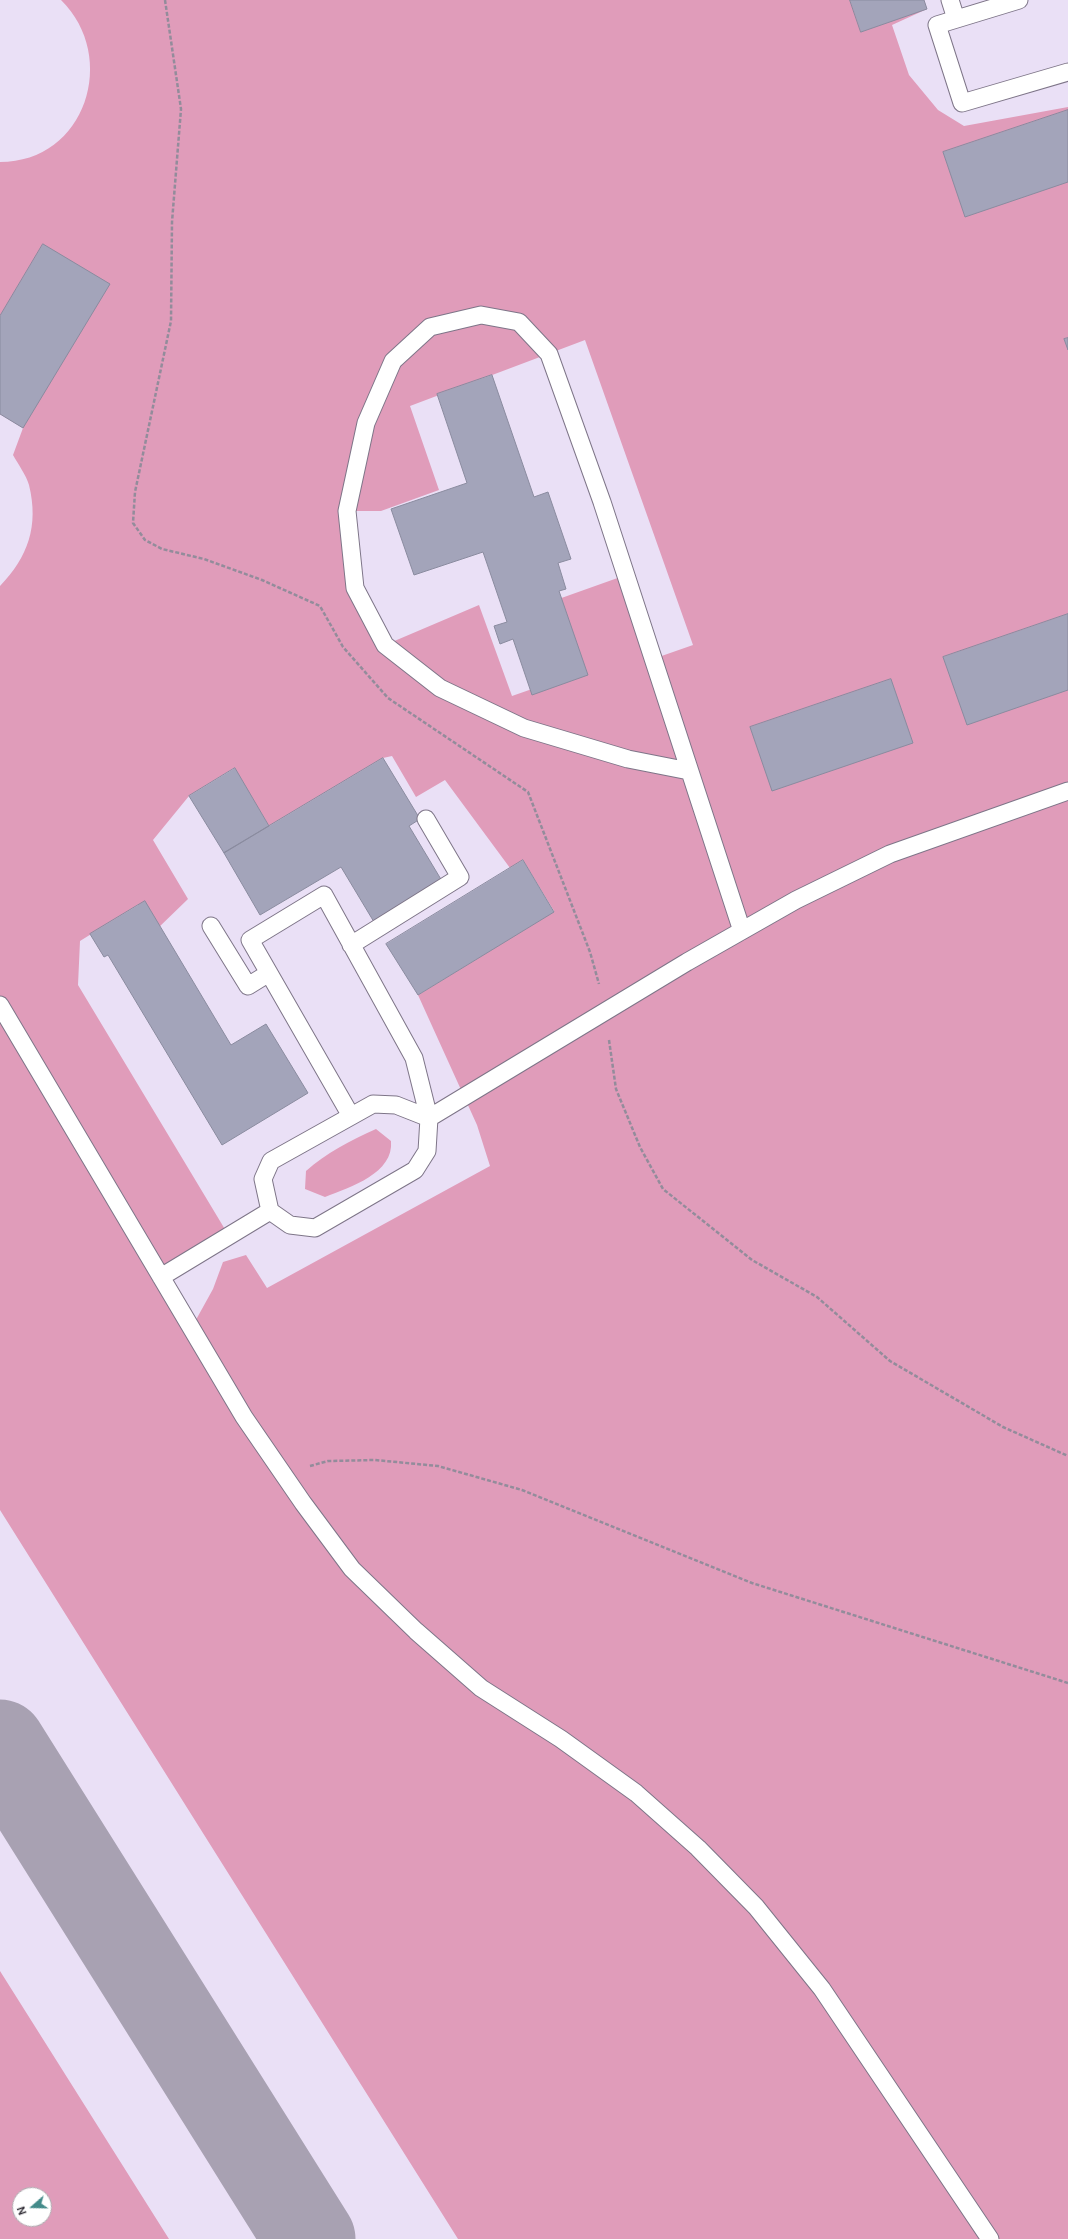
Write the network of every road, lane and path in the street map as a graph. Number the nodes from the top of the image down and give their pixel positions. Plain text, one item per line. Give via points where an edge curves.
1 (165, 0) edge
2 (950, 0) edge
3 (1019, 0) edge
4 (956, 19) junction
5 (1068, 72) edge
6 (689, 771) junction
7 (1068, 791) edge
8 (426, 819) dead end
9 (210, 926) dead end
10 (742, 931) junction
11 (351, 945) junction
12 (269, 973) junction
13 (0, 1005) edge
14 (606, 1011) junction
15 (351, 1116) junction
16 (429, 1118) junction
17 (270, 1211) junction
18 (161, 1276) junction
19 (1068, 1456) edge
20 (283, 1475) junction
21 (1068, 1683) edge
22 (990, 2239) edge

1 - 14 path via 181,109 172,222 171,321 135,492 133,523 145,540 162,549 204,559 262,580 320,606 343,647 388,698 528,792 590,952
2 - 4 lane
3 - 4 lane
4 - 5 lane via 937,25 962,103
6 - 6 lane via 602,502 549,354 519,322 481,315 430,327 393,361 366,423 347,511 355,588 385,645 440,688 524,728 628,759
6 - 10 lane
7 - 10 lane via 890,854 796,900
8 - 11 lane via 460,877
9 - 12 lane via 248,986
10 - 14 lane
11 - 12 lane via 324,895 250,940
11 - 16 lane via 414,1058
12 - 15 lane
13 - 18 lane
14 - 16 lane
14 - 19 path via 616,1089 640,1147 663,1189 752,1260 817,1297 890,1361 1003,1427
15 - 16 lane via 373,1104 396,1105
15 - 17 lane via 271,1161 263,1179
16 - 17 lane via 427,1151 414,1170 408,1174 315,1228 290,1225
17 - 18 lane
18 - 20 lane via 244,1417
20 - 21 path via 328,1461 376,1460 438,1466 522,1490 752,1583
20 - 22 lane via 352,1569 416,1631 481,1688 561,1739 636,1793 698,1848 756,1907 822,1989

